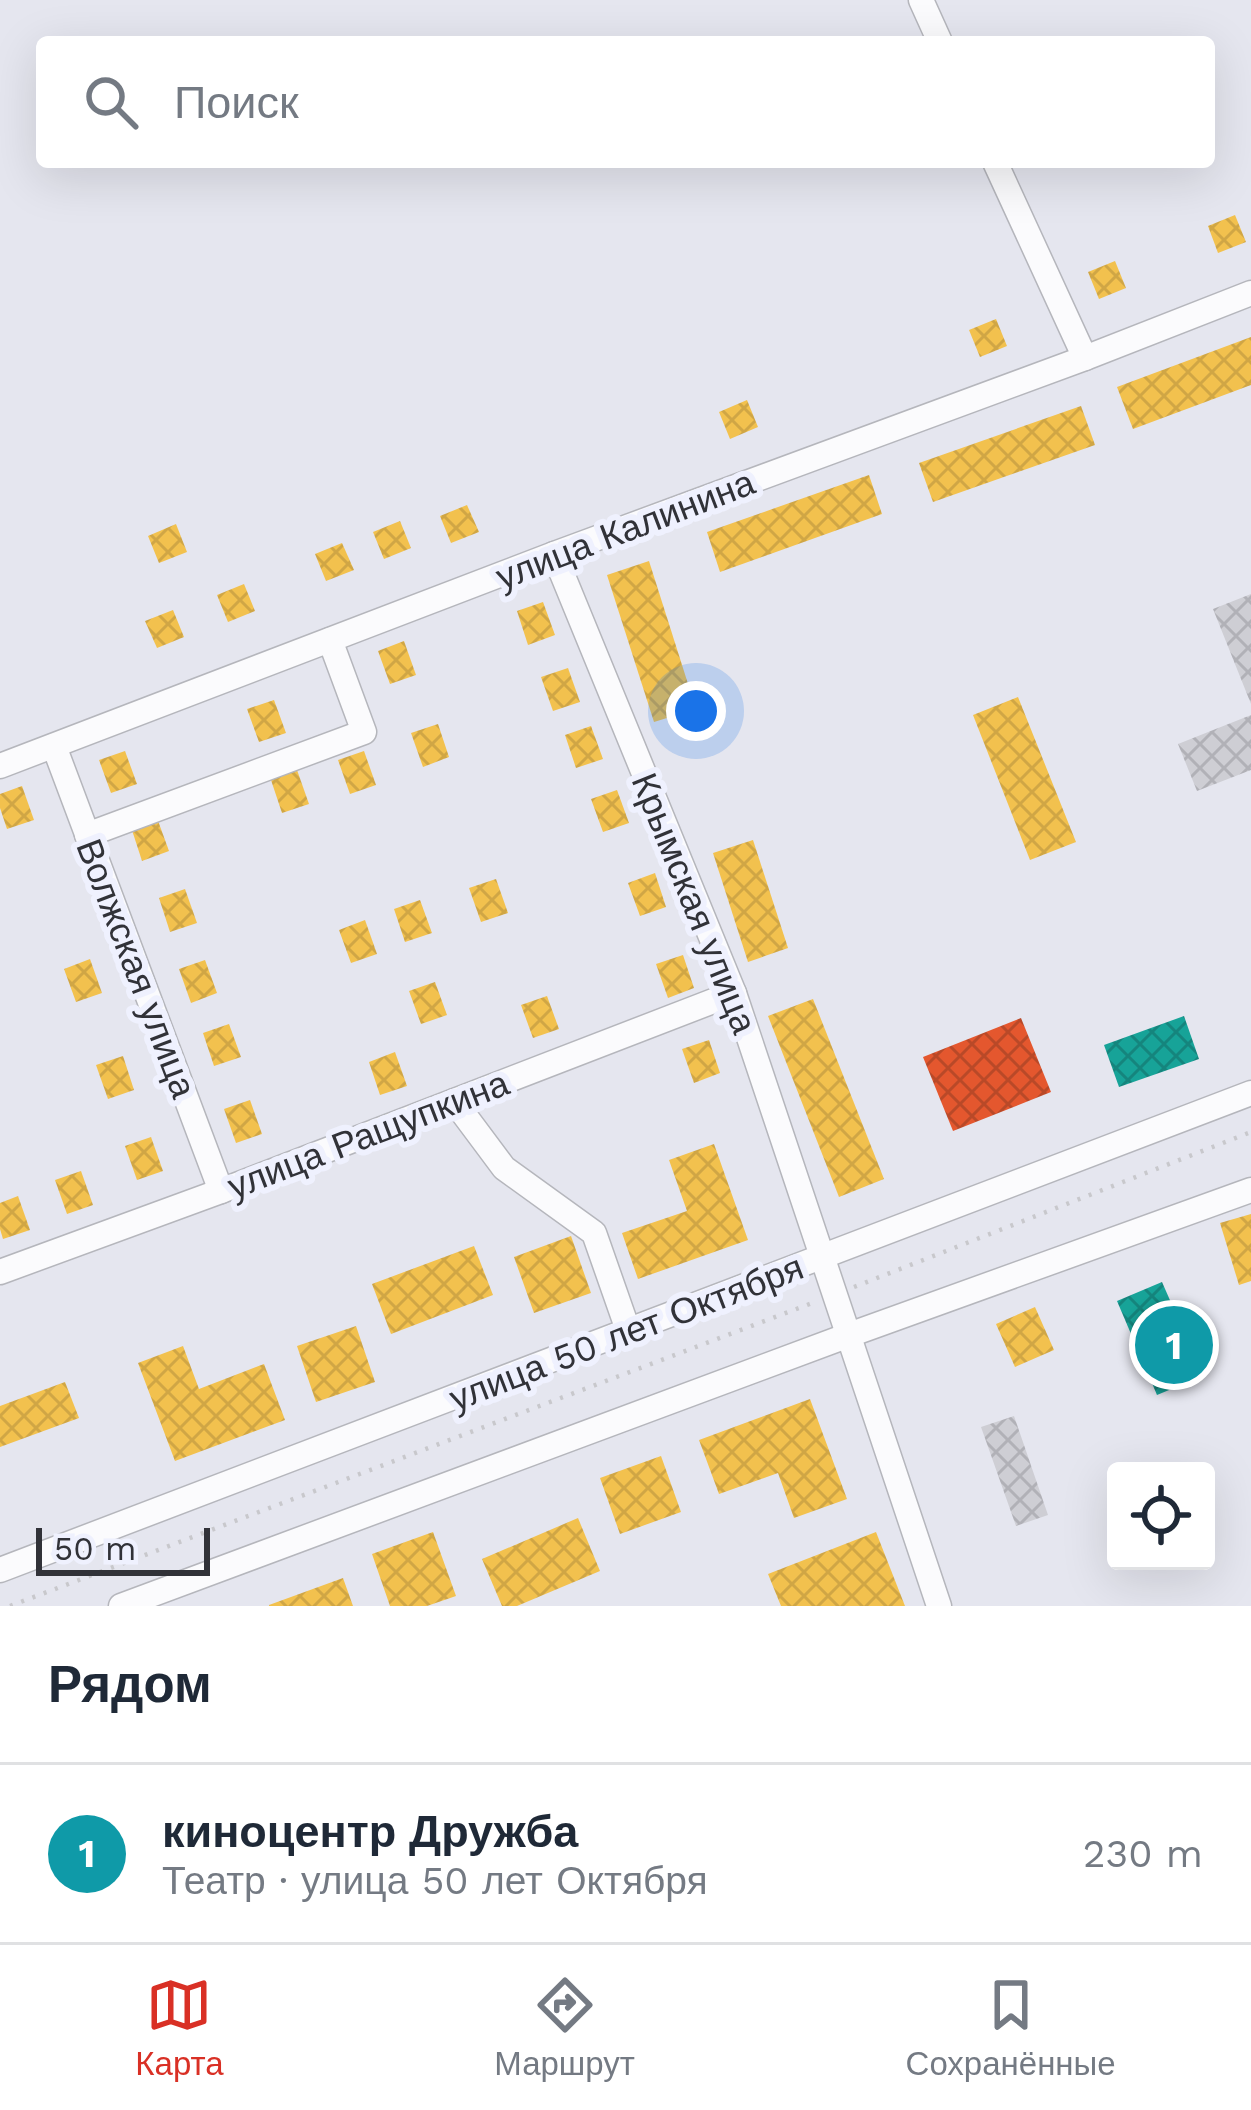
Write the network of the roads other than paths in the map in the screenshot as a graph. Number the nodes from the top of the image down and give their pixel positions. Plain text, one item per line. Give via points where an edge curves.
1 (921, 0) edge
2 (937, 36) edge
3 (998, 168) edge
4 (1251, 293) edge
5 (1085, 358) junction
6 (554, 554) junction
7 (330, 640) junction
8 (54, 746) junction
9 (0, 766) edge
10 (87, 835) junction
11 (734, 993) junction
12 (1251, 1093) edge
13 (454, 1101) junction
14 (1251, 1190) edge
15 (221, 1191) junction
16 (823, 1257) junction
17 (0, 1272) edge
18 (628, 1330) junction
19 (849, 1335) junction
20 (0, 1570) edge
21 (121, 1606) edge
22 (939, 1606) edge

1 - 2 street
3 - 5 street
4 - 5 street, улица Калинина
5 - 6 street, улица Калинина
6 - 7 street, улица Калинина
6 - 11 street, Крымская улица
7 - 8 street, улица Калинина
7 - 10 street via 364,733
8 - 9 street, улица Калинина
8 - 10 street, Волжская улица
10 - 15 street, Волжская улица
11 - 13 street, улица Ращупкина
11 - 16 street, Крымская улица
12 - 16 street, улица 50 лет Октября
13 - 15 street, улица Ращупкина
13 - 18 street via 504,1168 594,1232
14 - 19 street
15 - 17 street, улица Ращупкина
16 - 18 street, улица 50 лет Октября
16 - 19 street, Крымская улица
18 - 20 street, улица 50 лет Октября
19 - 21 street
19 - 22 street, Крымская улица

